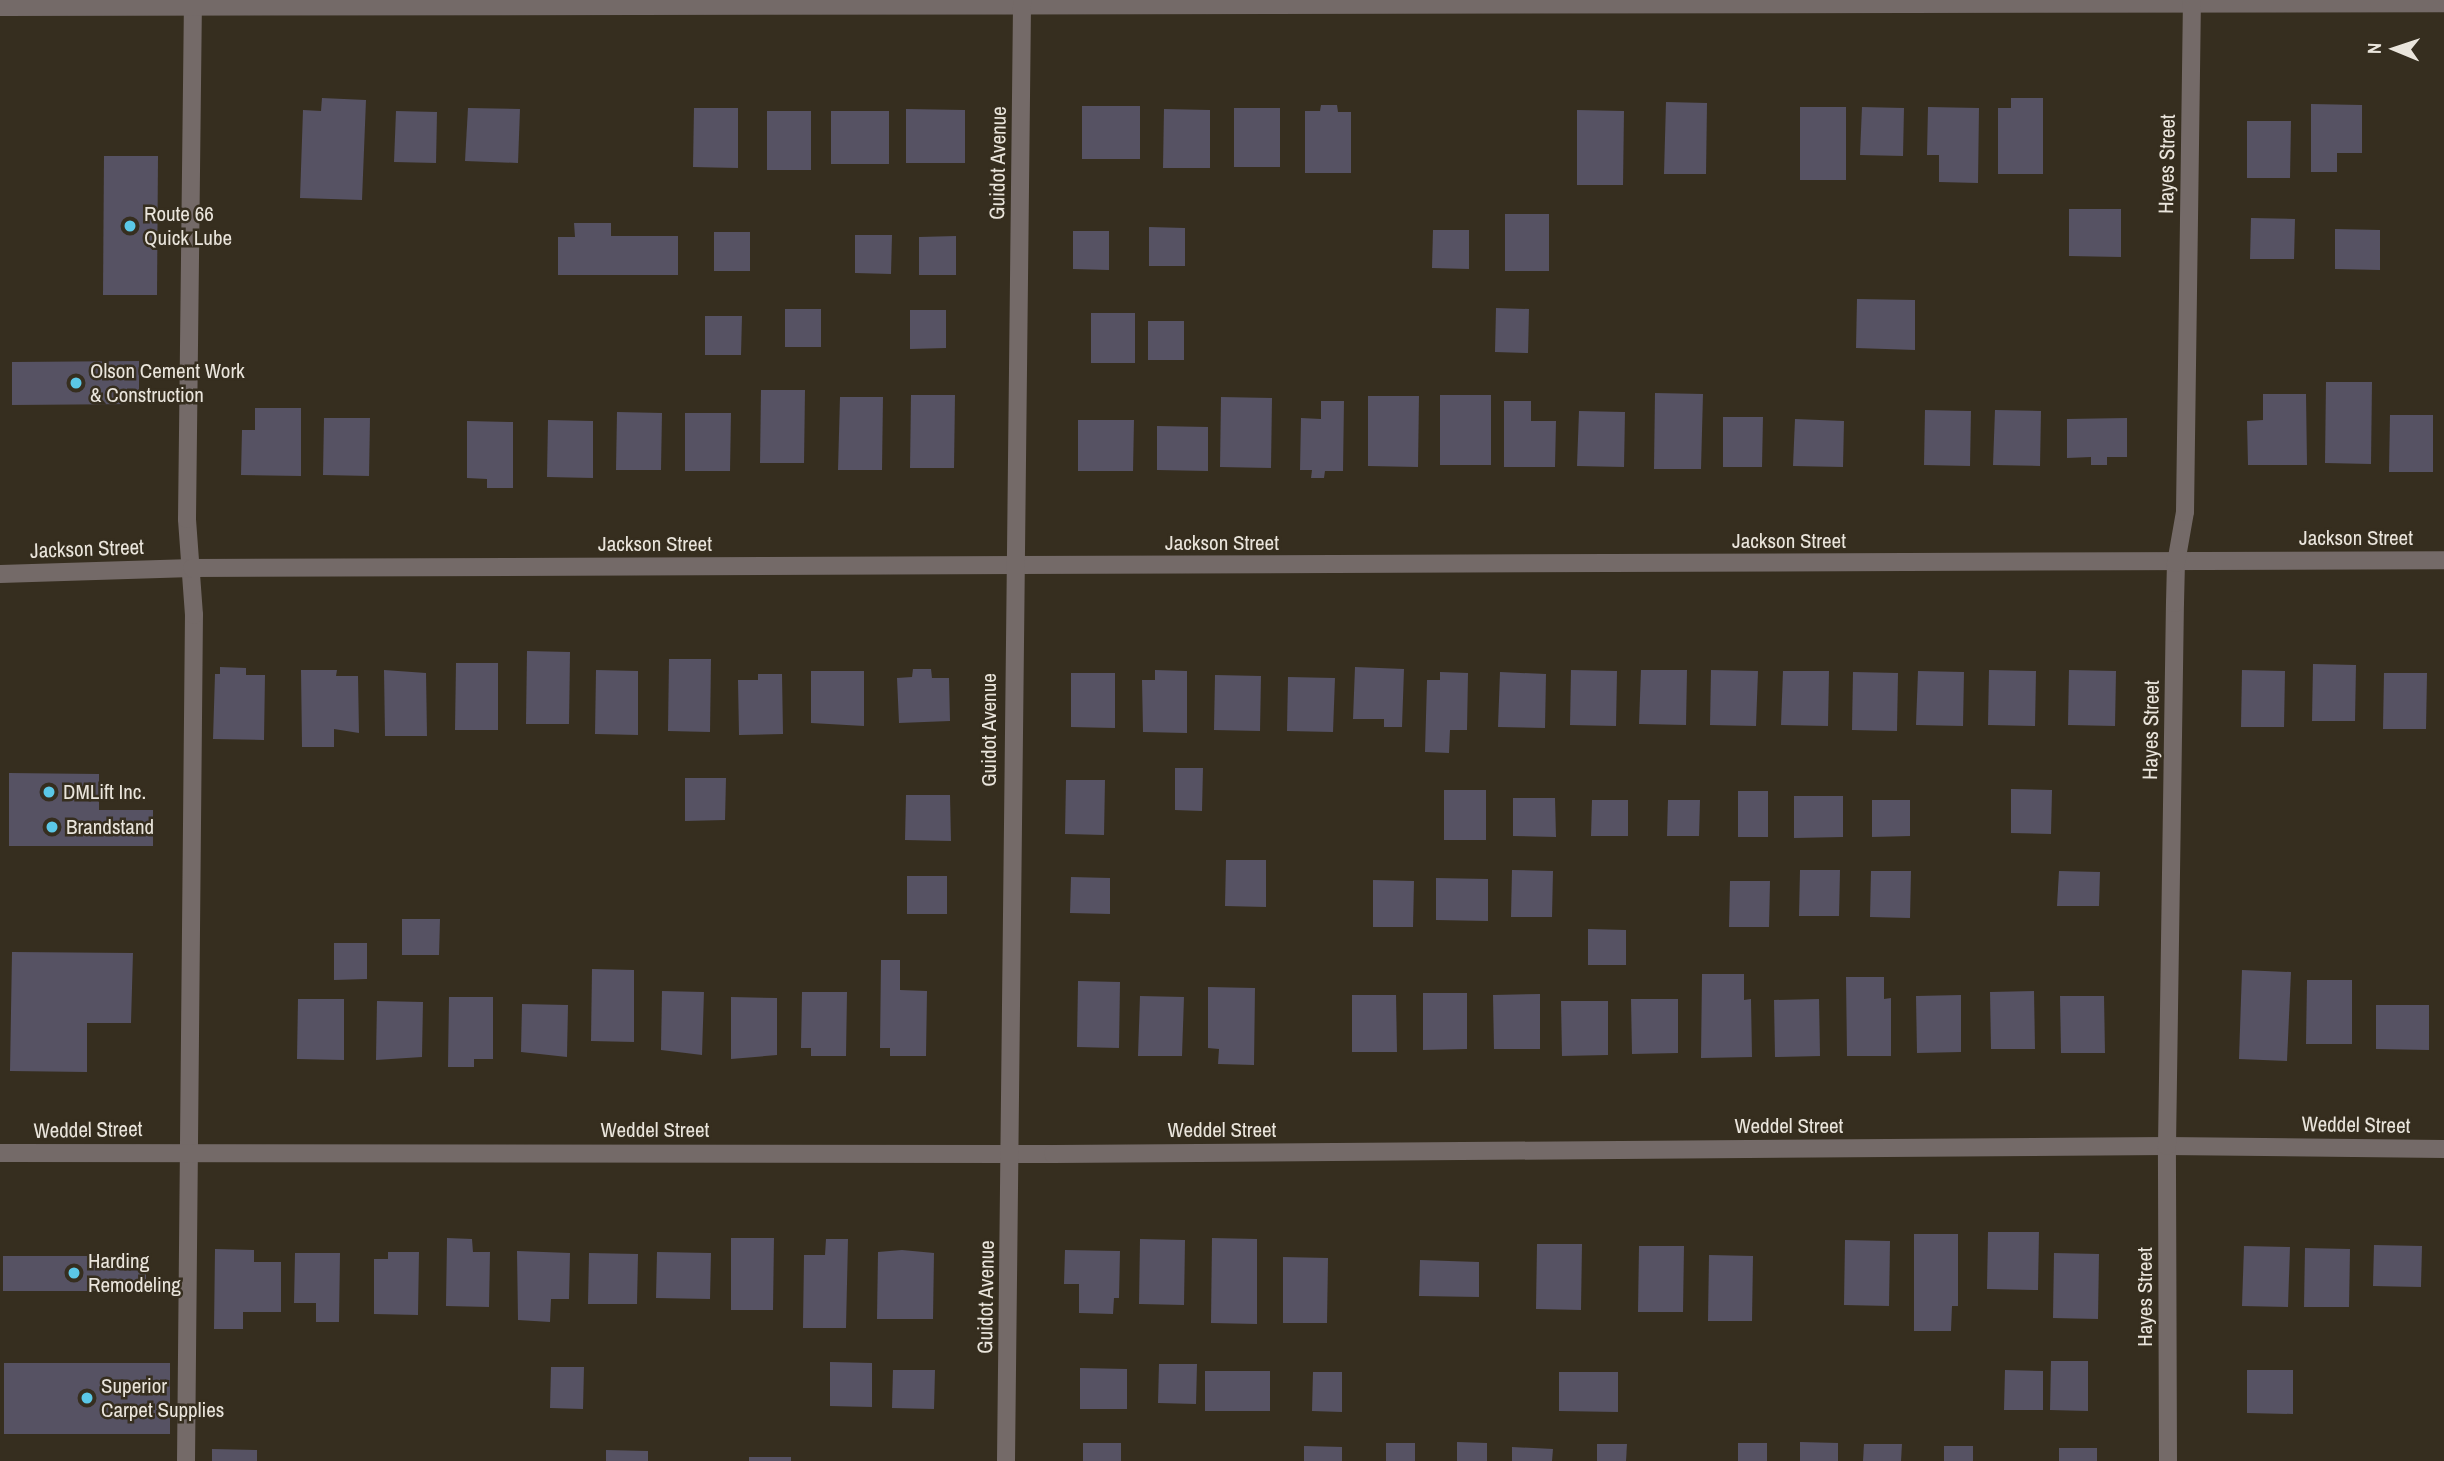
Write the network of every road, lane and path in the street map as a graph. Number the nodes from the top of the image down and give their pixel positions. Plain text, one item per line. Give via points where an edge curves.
1 (2192, 2) edge
2 (1022, 3) edge
3 (2444, 3) edge
4 (193, 4) edge
5 (0, 7) edge
6 (2444, 560) edge
7 (2176, 563) junction
8 (1014, 566) junction
9 (192, 568) junction
10 (0, 574) edge
11 (2167, 1146) junction
12 (2444, 1149) edge
13 (190, 1152) junction
14 (0, 1153) edge
15 (1010, 1154) junction
16 (186, 1461) edge
17 (1006, 1461) edge
18 (2168, 1461) edge

1 - 2 street
1 - 3 street
1 - 7 street, Hayes Street via 2185,512
2 - 4 street
2 - 8 street, Guidot Avenue
4 - 5 street
4 - 9 street via 187,519
6 - 7 street, Jackson Street
7 - 8 street, Jackson Street
7 - 11 street, Hayes Street
8 - 9 street, Jackson Street
8 - 15 street, Guidot Avenue
9 - 10 street, Jackson Street
9 - 13 street
11 - 12 street, Weddel Street
11 - 15 street, Weddel Street
11 - 18 street, Hayes Street
13 - 14 street, Weddel Street
13 - 15 street, Weddel Street
13 - 16 street
15 - 17 street, Guidot Avenue

